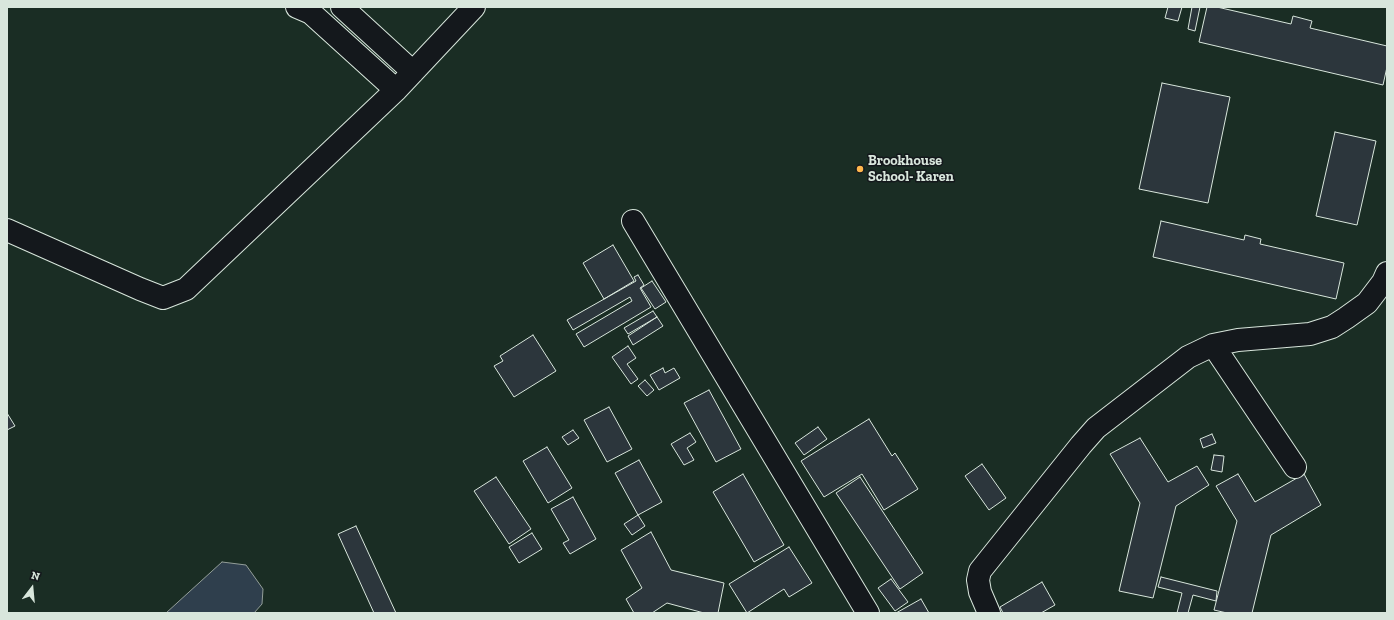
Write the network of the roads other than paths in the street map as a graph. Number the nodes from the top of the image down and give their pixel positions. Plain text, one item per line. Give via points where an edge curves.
1 (297, 7) edge
2 (342, 7) edge
3 (474, 7) edge
4 (413, 72) junction
5 (396, 90) junction
6 (633, 221) dead end
7 (7, 230) edge
8 (1387, 273) edge
9 (1213, 345) junction
10 (1295, 467) dead end
11 (868, 613) edge
12 (989, 613) edge

1 - 5 street via 311,13
2 - 4 street
3 - 4 street
4 - 5 street
5 - 7 street via 186,289 163,298
6 - 11 street
8 - 9 street via 1367,303 1332,327 1310,334 1238,340
9 - 10 street
9 - 12 street via 1175,366 1096,428 1081,445 980,571 980,592

